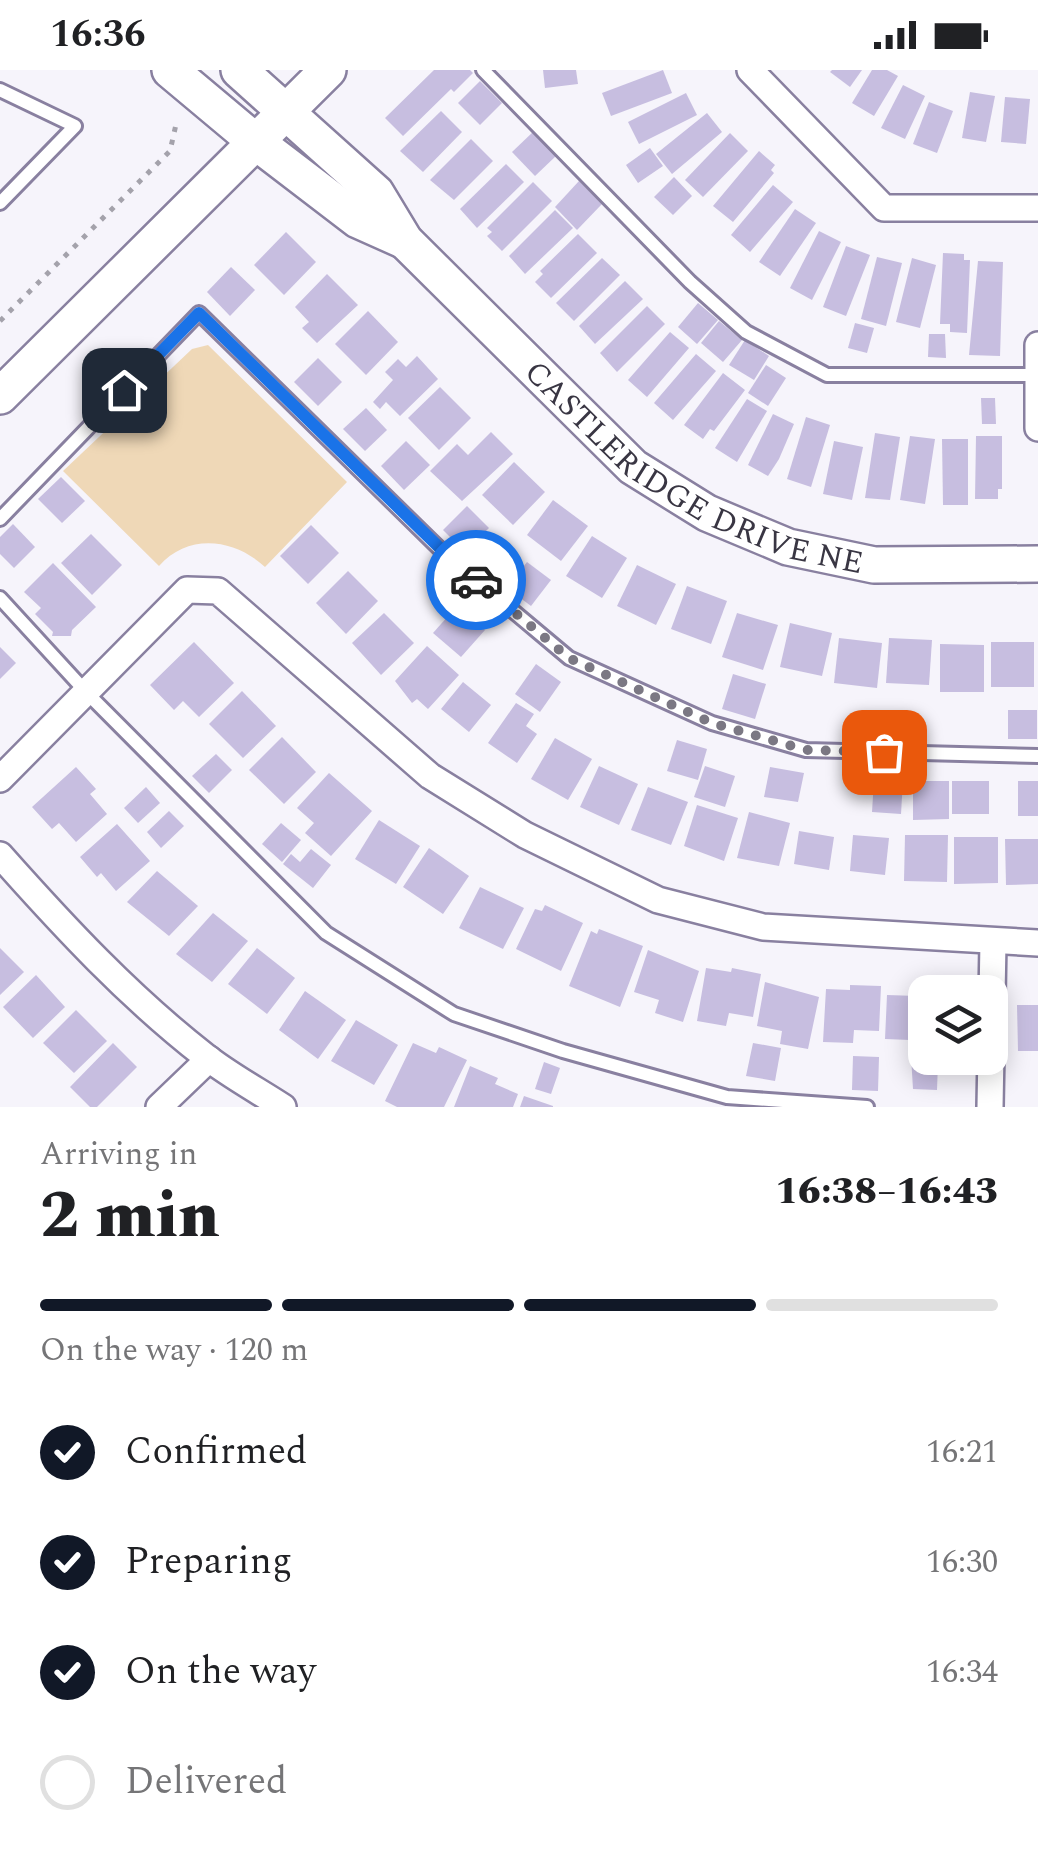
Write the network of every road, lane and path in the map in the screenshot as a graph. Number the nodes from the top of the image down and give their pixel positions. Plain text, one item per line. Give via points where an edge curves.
1 (170, 70) edge
2 (239, 70) edge
3 (328, 70) edge
4 (483, 70) edge
5 (750, 70) edge
6 (0, 90) edge
7 (287, 112) junction
8 (178, 120) dead end
9 (256, 142) junction
10 (0, 203) edge
11 (1038, 208) edge
12 (405, 241) junction
13 (0, 321) edge
14 (1038, 345) edge
15 (1037, 375) edge
16 (0, 396) edge
17 (1038, 428) edge
18 (0, 519) edge
19 (1038, 562) edge
20 (0, 598) edge
21 (88, 694) junction
22 (1038, 756) edge
23 (0, 778) edge
24 (0, 855) edge
25 (993, 942) junction
26 (1038, 943) edge
27 (209, 1058) junction
28 (160, 1107) edge
29 (283, 1107) edge
30 (867, 1107) edge
31 (990, 1107) edge

1 - 9 street, CASTLERIDGE DRIVE NE
2 - 7 street, CASTLERIDGE DRIVE NE
3 - 7 street
4 - 15 lane via 746,332 827,375
5 - 11 street via 884,208
6 - 10 lane via 75,126
7 - 9 street
7 - 12 street, CASTLERIDGE DRIVE NE via 376,193
8 - 13 path via 170,152
9 - 12 street, CASTLERIDGE DRIVE NE via 358,220
9 - 16 street
12 - 19 street, CASTLERIDGE DRIVE NE via 633,467 706,513 788,547 874,565
14 - 15 street
15 - 17 street
18 - 22 lane via 199,313 446,554 569,658 712,723 806,750
20 - 21 lane
21 - 23 street
21 - 25 street via 187,590 218,591 430,776 525,835 658,900 763,927
21 - 30 lane via 326,933 454,1014 727,1097
24 - 27 street via 74,938
25 - 26 street
25 - 31 street
27 - 28 street
27 - 29 street

